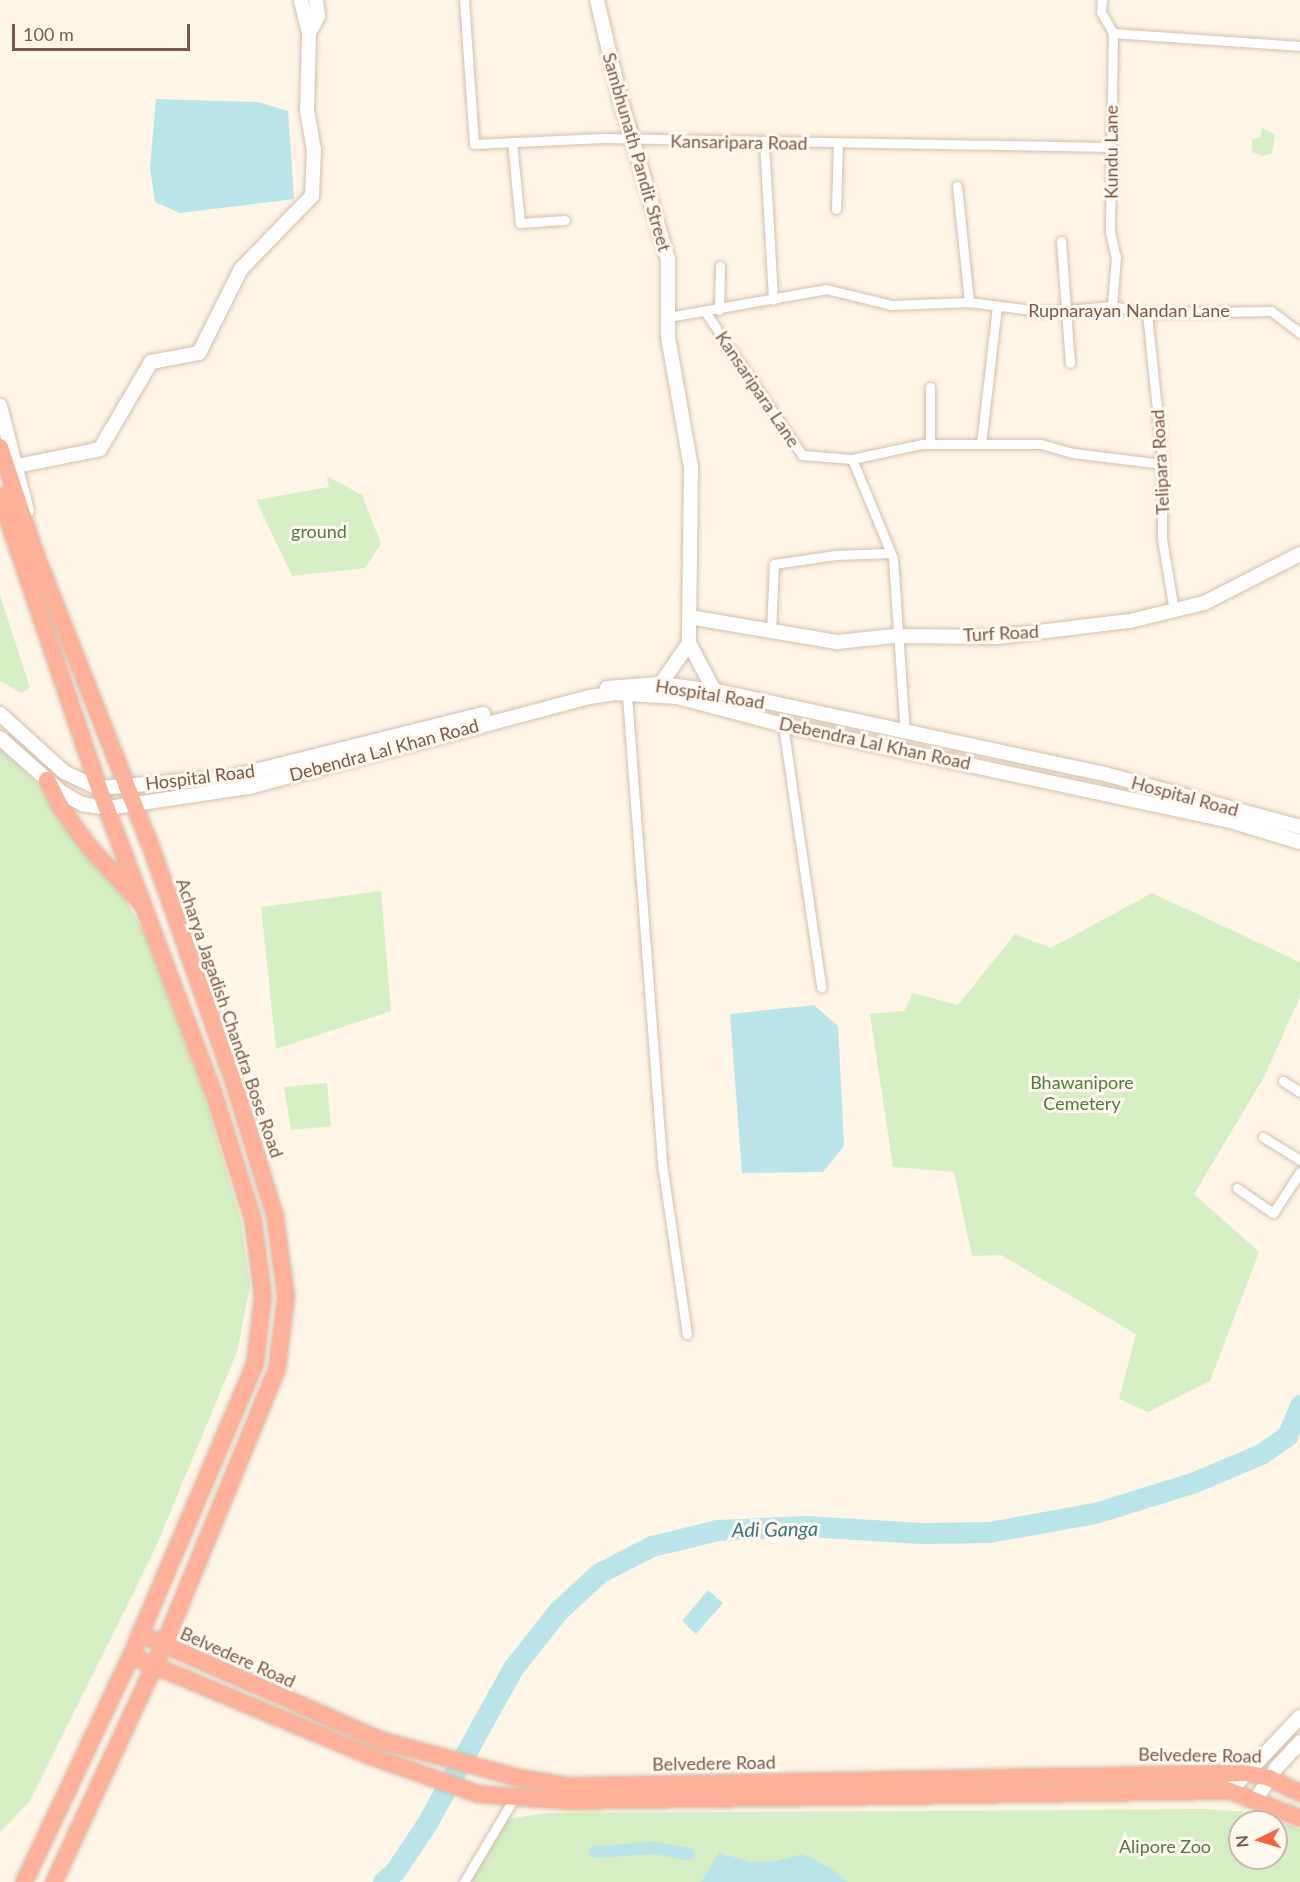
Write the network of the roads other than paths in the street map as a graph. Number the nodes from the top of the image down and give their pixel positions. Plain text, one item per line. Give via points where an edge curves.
1 (301, 0) edge
2 (316, 0) edge
3 (464, 0) edge
4 (597, 0) edge
5 (1102, 0) edge
6 (309, 33) junction
7 (1113, 33) junction
8 (1300, 46) edge
9 (634, 141) junction
10 (512, 142) junction
11 (764, 142) junction
12 (838, 143) junction
13 (1112, 147) junction
14 (957, 186) dead end
15 (836, 209) dead end
16 (565, 220) dead end
17 (1061, 241) dead end
18 (720, 266) dead end
19 (773, 300) junction
20 (969, 302) junction
21 (997, 306) junction
22 (1112, 306) junction
23 (719, 310) junction
24 (1066, 310) junction
25 (706, 313) junction
26 (1147, 313) junction
27 (668, 317) junction
28 (1300, 333) edge
29 (1070, 363) dead end
30 (930, 387) dead end
31 (0, 406) edge
32 (930, 444) junction
33 (981, 444) junction
34 (0, 447) edge
35 (852, 459) junction
36 (1162, 464) junction
37 (12, 467) junction
38 (0, 496) edge
39 (890, 553) junction
40 (1300, 554) edge
41 (1174, 611) junction
42 (689, 617) junction
43 (771, 632) junction
44 (897, 636) junction
45 (689, 643) junction
46 (660, 684) junction
47 (717, 691) junction
48 (627, 696) junction
49 (653, 696) junction
50 (715, 706) junction
51 (0, 714) edge
52 (783, 725) junction
53 (905, 732) junction
54 (0, 738) edge
55 (47, 780) junction
56 (126, 786) junction
57 (99, 788) junction
58 (133, 802) junction
59 (108, 808) junction
60 (1300, 827) edge
61 (1300, 842) edge
62 (144, 907) junction
63 (821, 987) dead end
64 (1283, 1081) dead end
65 (235, 1086) junction
66 (1300, 1092) edge
67 (214, 1094) junction
68 (1263, 1137) dead end
69 (1300, 1160) edge
70 (1300, 1172) edge
71 (1237, 1188) dead end
72 (687, 1334) dead end
73 (140, 1634) junction
74 (164, 1645) junction
75 (131, 1656) junction
76 (154, 1666) junction
77 (1300, 1717) edge
78 (1300, 1742) edge
79 (1246, 1773) junction
80 (1269, 1778) junction
81 (1230, 1791) junction
82 (1300, 1793) edge
83 (514, 1798) junction
84 (1256, 1799) junction
85 (1300, 1818) edge
86 (24, 1882) edge
87 (54, 1882) edge
88 (464, 1882) edge

1 - 6 main road
2 - 6 main road via 318,16
3 - 10 street, Kansaripara Road via 474,144
4 - 9 main road, Sambhunath Pandit Street
5 - 7 street, Kundu Lane via 1101,12
6 - 37 main road via 307,112 314,150 312,196 241,269 199,353 151,363 100,449
7 - 8 street
7 - 13 street, Kundu Lane
9 - 10 street, Kansaripara Road via 603,138
9 - 11 street, Kansaripara Road
9 - 27 main road, Sambhunath Pandit Street via 668,260
10 - 16 street via 520,223
11 - 12 street, Kansaripara Road
11 - 19 street
12 - 13 street, Kansaripara Road
12 - 15 street
13 - 22 street, Kundu Lane via 1110,232 1116,257
14 - 20 street
17 - 24 street
18 - 23 street
19 - 20 street, Rupnarayan Nandan Lane via 826,289 891,305
19 - 23 street, Rupnarayan Nandan Lane
20 - 21 street, Rupnarayan Nandan Lane
21 - 24 street, Rupnarayan Nandan Lane
21 - 33 street
22 - 24 street, Rupnarayan Nandan Lane
22 - 26 street, Rupnarayan Nandan Lane
23 - 25 street, Rupnarayan Nandan Lane
24 - 29 street
25 - 27 street, Rupnarayan Nandan Lane
25 - 35 street, Kansaripara Lane via 802,454
26 - 28 street, Rupnarayan Nandan Lane via 1271,311
26 - 36 street, Telipara Road
27 - 42 main road, Sambhunath Pandit Street via 675,391 691,468
30 - 32 street
31 - 37 main road
32 - 33 street
32 - 35 street
33 - 36 street via 1041,444 1073,453
34 - 37 highway, Acharya Jagadish Chandra Bose Road
35 - 39 street
36 - 41 street, Telipara Road via 1162,539
37 - 56 highway, Acharya Jagadish Chandra Bose Road via 35,553
38 - 57 highway
39 - 43 street via 835,555 774,564
39 - 44 street
40 - 41 main road, Turf Road via 1204,603
41 - 44 main road, Turf Road via 1130,621 997,637
42 - 43 main road, Turf Road
42 - 45 main road, Sambhunath Pandit Street
43 - 44 main road, Turf Road via 837,642
44 - 53 street
45 - 46 main road
45 - 47 main road
46 - 47 main road, Hospital Road
46 - 49 main road
46 - 56 main road, Hospital Road via 589,689 428,725 231,777
47 - 50 main road
47 - 53 main road, Hospital Road
48 - 49 main road, Debendra Lal Khan Road
48 - 58 main road, Debendra Lal Khan Road via 614,693 590,697 249,787
48 - 72 street via 663,1170
49 - 50 main road, Debendra Lal Khan Road
50 - 52 main road, Debendra Lal Khan Road
51 - 57 main road, Hospital Road via 64,772
52 - 61 main road, Debendra Lal Khan Road via 1227,820
52 - 63 street
53 - 60 main road, Hospital Road via 1105,774
54 - 55 main road, Hospital Road
55 - 59 main road, Hospital Road via 82,804
55 - 62 highway via 90,848
56 - 57 main road, Hospital Road
56 - 58 highway, Acharya Jagadish Chandra Bose Road
57 - 59 highway
58 - 59 main road, Hospital Road
58 - 65 highway, Acharya Jagadish Chandra Bose Road
59 - 62 highway
62 - 67 highway
64 - 66 street
65 - 67 highway
65 - 74 highway, Acharya Jagadish Chandra Bose Road via 275,1216 286,1296 277,1369
67 - 73 highway via 253,1220 263,1296 255,1364
68 - 69 street
70 - 71 street via 1273,1213
73 - 74 highway, Belvedere Road
73 - 75 highway
74 - 76 highway, Acharya Jagadish Chandra Bose Road
74 - 79 highway, Belvedere Road via 380,1740 494,1768 519,1778 569,1786
75 - 76 highway, Belvedere Road
75 - 86 highway
76 - 83 highway, Belvedere Road via 400,1766 478,1794
76 - 87 highway, Acharya Jagadish Chandra Bose Road
77 - 79 main road
78 - 80 main road, Belvedere Road
79 - 80 highway, Belvedere Road
79 - 81 main road
80 - 82 highway
80 - 84 main road
81 - 83 highway, Belvedere Road via 568,1801
81 - 84 highway, Belvedere Road
83 - 88 street
84 - 85 highway, Belvedere Road

